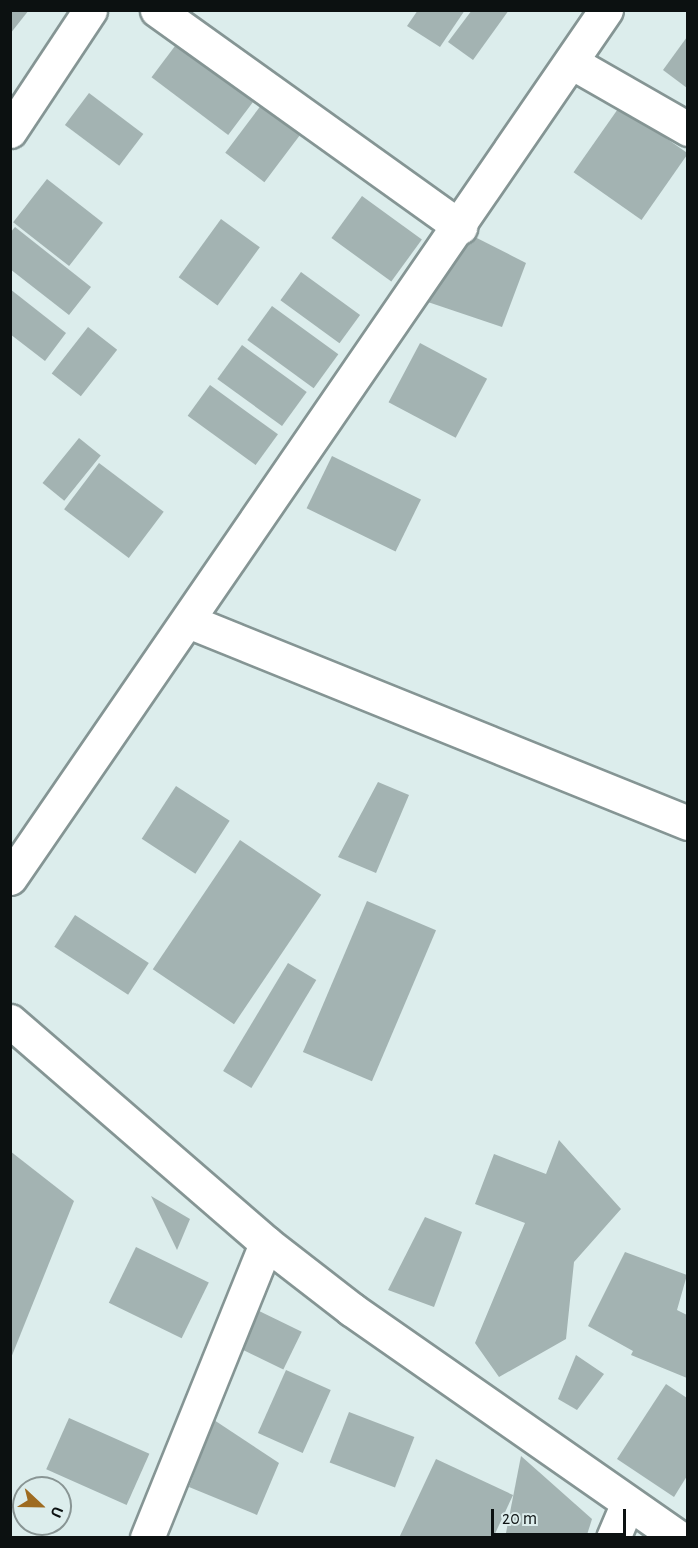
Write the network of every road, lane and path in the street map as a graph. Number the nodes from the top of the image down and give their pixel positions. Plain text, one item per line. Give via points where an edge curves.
1 (90, 10) edge
2 (156, 10) edge
3 (595, 15) edge
4 (571, 62) junction
5 (687, 129) edge
6 (10, 131) edge
7 (460, 227) junction
8 (188, 621) junction
9 (687, 823) edge
10 (10, 878) edge
11 (10, 1021) edge
12 (266, 1243) junction
13 (628, 1503) junction
14 (147, 1538) edge
15 (613, 1538) edge
16 (679, 1538) edge

1 - 6 street
2 - 7 street
3 - 4 street
4 - 5 street
4 - 7 street
7 - 8 street
8 - 9 street
8 - 10 street
11 - 12 street
12 - 13 street via 351,1309
12 - 14 street
13 - 15 street
13 - 16 street

